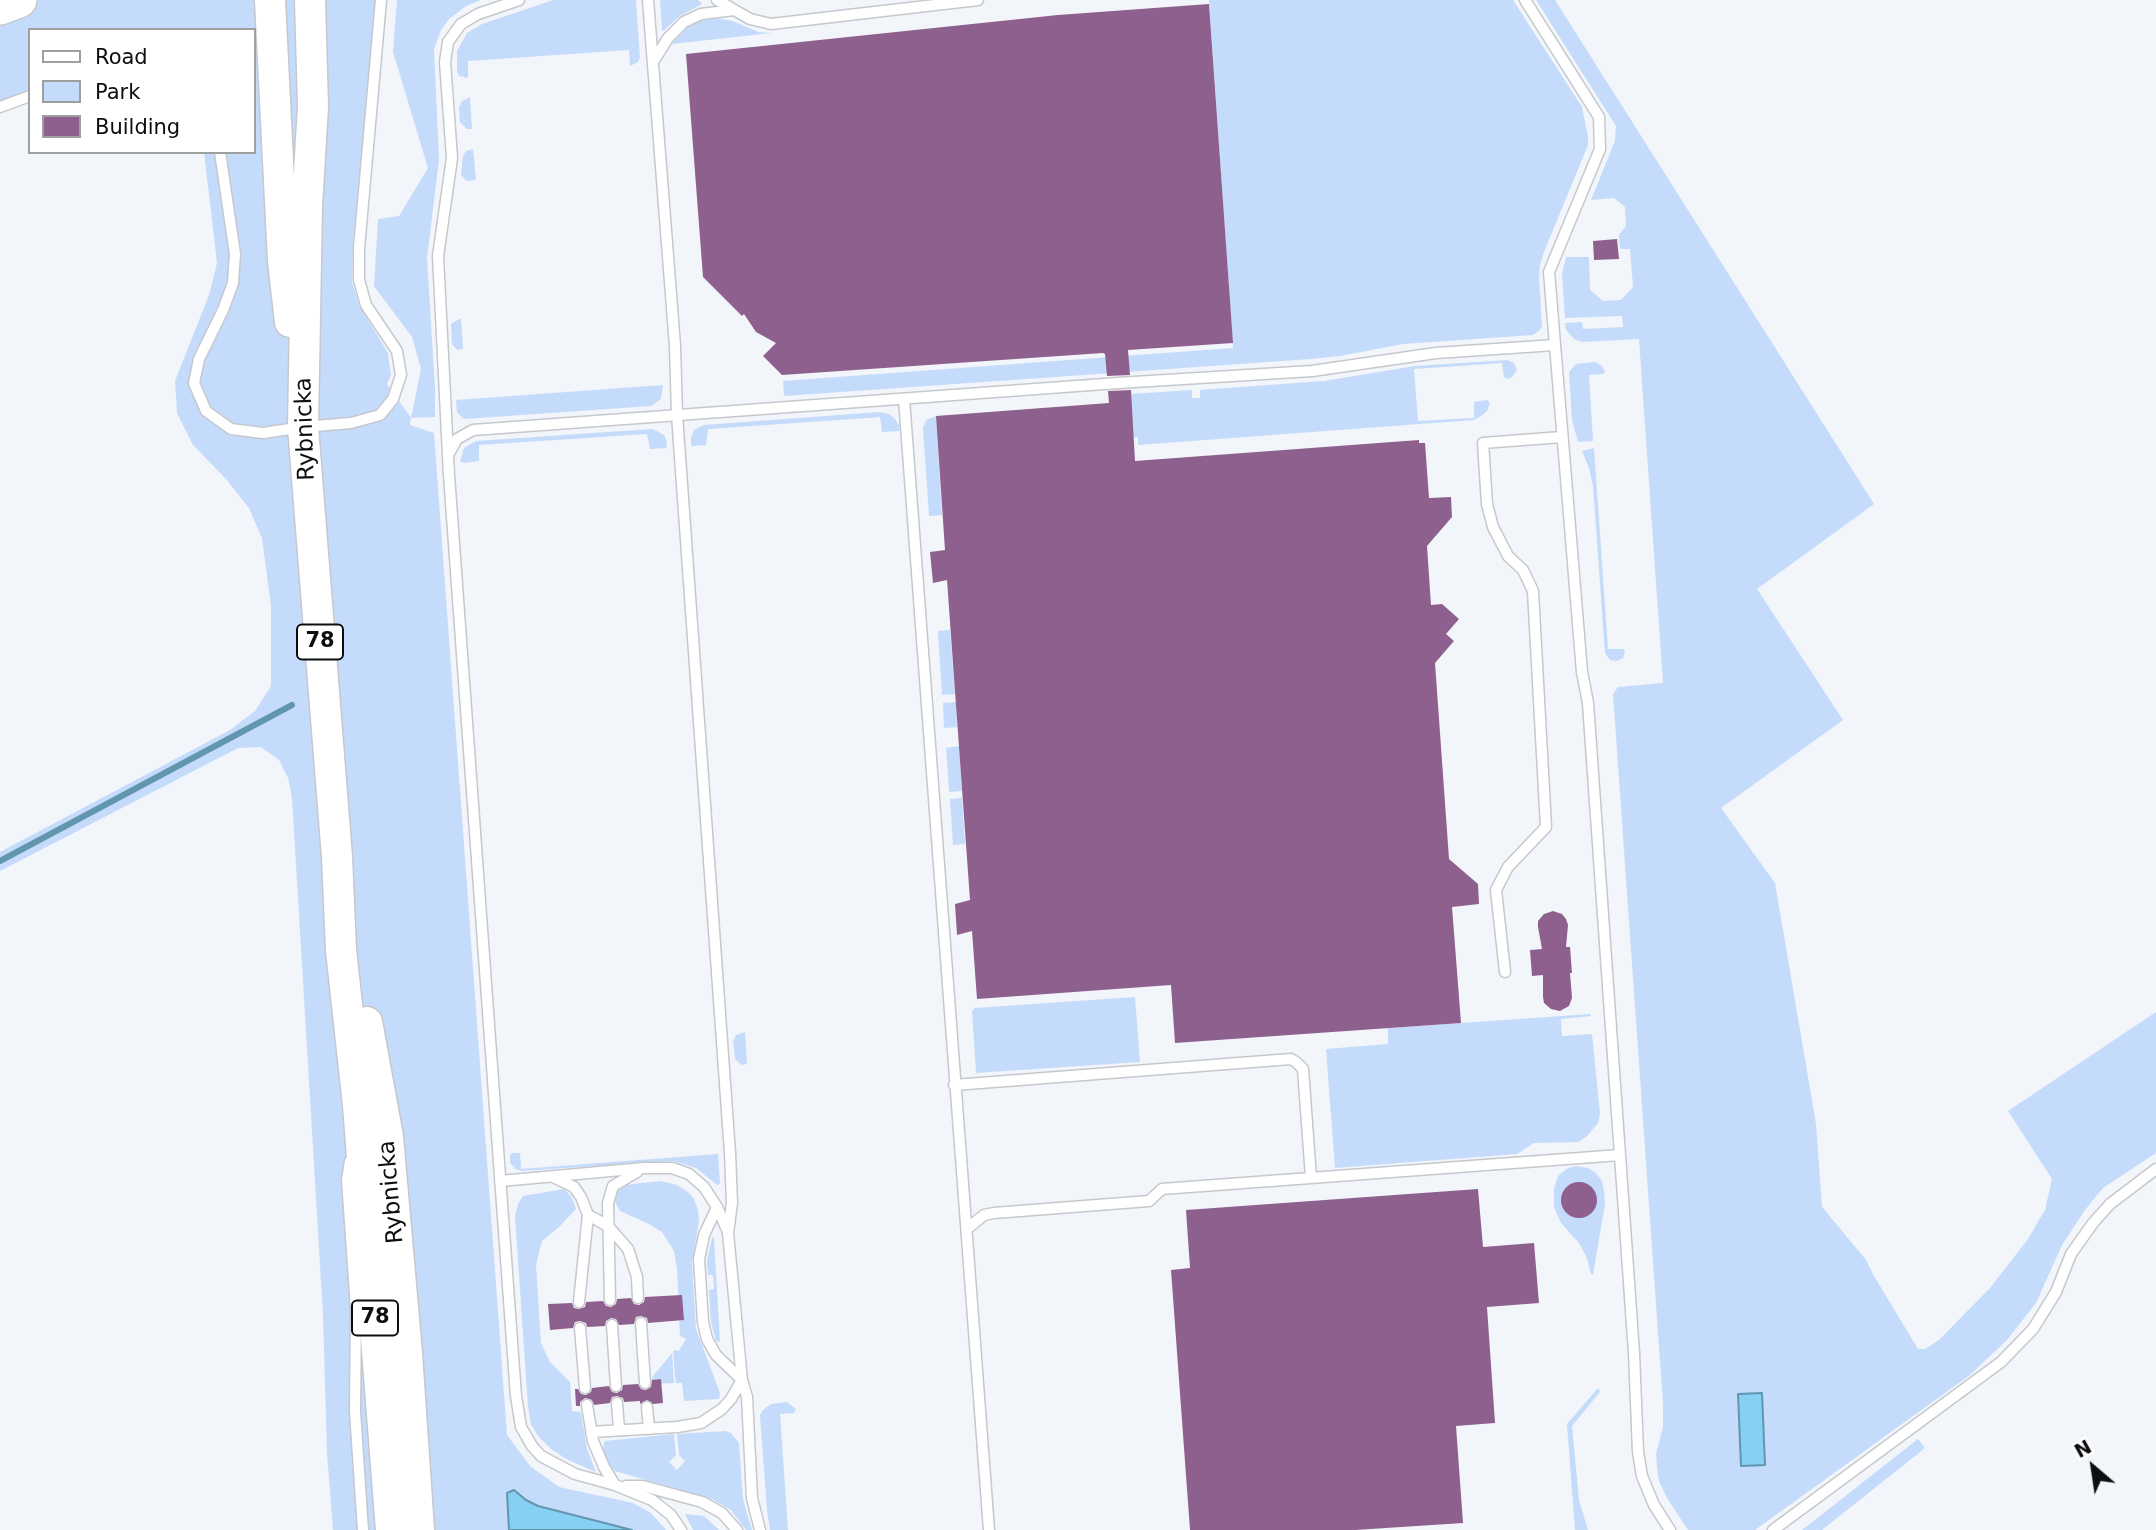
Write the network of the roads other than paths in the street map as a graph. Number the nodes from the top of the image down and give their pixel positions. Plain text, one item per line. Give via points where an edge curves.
1 (19, 0) edge
2 (270, 0) edge
3 (310, 0) edge
4 (381, 0) edge
5 (519, 0) edge
6 (648, 0) edge
7 (718, 0) edge
8 (978, 0) edge
9 (1525, 0) edge
10 (0, 7) edge
11 (734, 9) junction
12 (653, 63) junction
13 (28, 97) edge
14 (0, 107) edge
15 (220, 154) edge
16 (1555, 345) junction
17 (904, 399) junction
18 (677, 415) junction
19 (303, 427) junction
20 (1562, 437) junction
21 (448, 455) junction
22 (337, 856) junction
23 (1505, 972) dead end
24 (954, 1085) junction
25 (358, 1105) junction
26 (1620, 1155) junction
27 (644, 1168) junction
28 (2156, 1168) edge
29 (550, 1176) junction
30 (1311, 1178) junction
31 (500, 1181) junction
32 (717, 1207) junction
33 (588, 1215) junction
34 (608, 1226) junction
35 (968, 1228) junction
36 (728, 1233) junction
37 (638, 1298) dead end
38 (610, 1300) dead end
39 (579, 1302) dead end
40 (640, 1323) dead end
41 (612, 1325) dead end
42 (580, 1328) dead end
43 (743, 1380) junction
44 (645, 1383) dead end
45 (616, 1385) dead end
46 (585, 1388) dead end
47 (617, 1403) dead end
48 (587, 1405) dead end
49 (647, 1407) dead end
50 (649, 1429) junction
51 (619, 1430) junction
52 (591, 1432) junction
53 (615, 1485) junction
54 (424, 1526) edge
55 (363, 1530) edge
56 (391, 1530) edge
57 (681, 1530) edge
58 (737, 1530) edge
59 (760, 1530) edge
60 (989, 1530) edge
61 (1670, 1530) edge
62 (1773, 1530) edge

1 - 10 highway
2 - 19 main road, 78 via 283,261
3 - 19 main road, Rybnicka / 78 via 313,107
4 - 19 lane via 359,279 366,305 397,351 401,376 393,399 380,415
5 - 21 lane via 461,24 448,42 445,62 452,159 438,256
6 - 12 lane
7 - 11 lane
8 - 11 lane via 771,24
9 - 16 lane via 1599,117 1600,149 1549,272
11 - 12 lane via 684,22
12 - 18 lane
13 - 14 lane
15 - 19 lane via 234,254 233,284 194,383 206,411 231,429 263,433
16 - 17 lane via 1436,352 1312,372
16 - 20 lane
17 - 18 lane
17 - 24 lane
18 - 21 lane via 473,430 457,439
18 - 36 lane via 730,1153
19 - 22 main road, Rybnicka / 78
20 - 23 lane via 1483,443 1493,527 1533,591 1546,827 1508,867 1496,890
20 - 26 lane via 1588,703
21 - 31 lane
22 - 25 main road, Rybnicka / 78 via 341,950
22 - 54 main road, Rybnicka / 78 via 387,1137 412,1445
24 - 30 lane via 1291,1059 1303,1069
24 - 35 lane
25 - 55 lane via 347,1180
25 - 56 main road, Rybnicka / 78
26 - 30 lane
26 - 61 lane via 1638,1452 1650,1495
27 - 29 lane
27 - 32 lane via 672,1168 689,1174 704,1186
27 - 34 lane via 613,1186
28 - 62 lane via 2092,1223 2033,1329 2001,1362
29 - 31 lane
29 - 33 lane via 574,1187
30 - 35 lane via 1162,1189 1149,1200 994,1213
31 - 53 lane via 521,1427 532,1446 550,1462
32 - 36 lane
32 - 43 lane via 699,1259 703,1322 716,1355
33 - 34 lane
33 - 39 lane
34 - 37 lane via 628,1249
34 - 38 lane
35 - 60 lane
36 - 43 lane
40 - 44 lane
41 - 45 lane
42 - 46 lane
43 - 50 lane via 712,1418
43 - 59 lane via 752,1498
47 - 51 lane
48 - 52 lane
49 - 50 lane
50 - 51 lane
51 - 52 lane
52 - 53 lane
53 - 57 lane via 662,1506
53 - 58 lane via 643,1486 696,1499 722,1513

